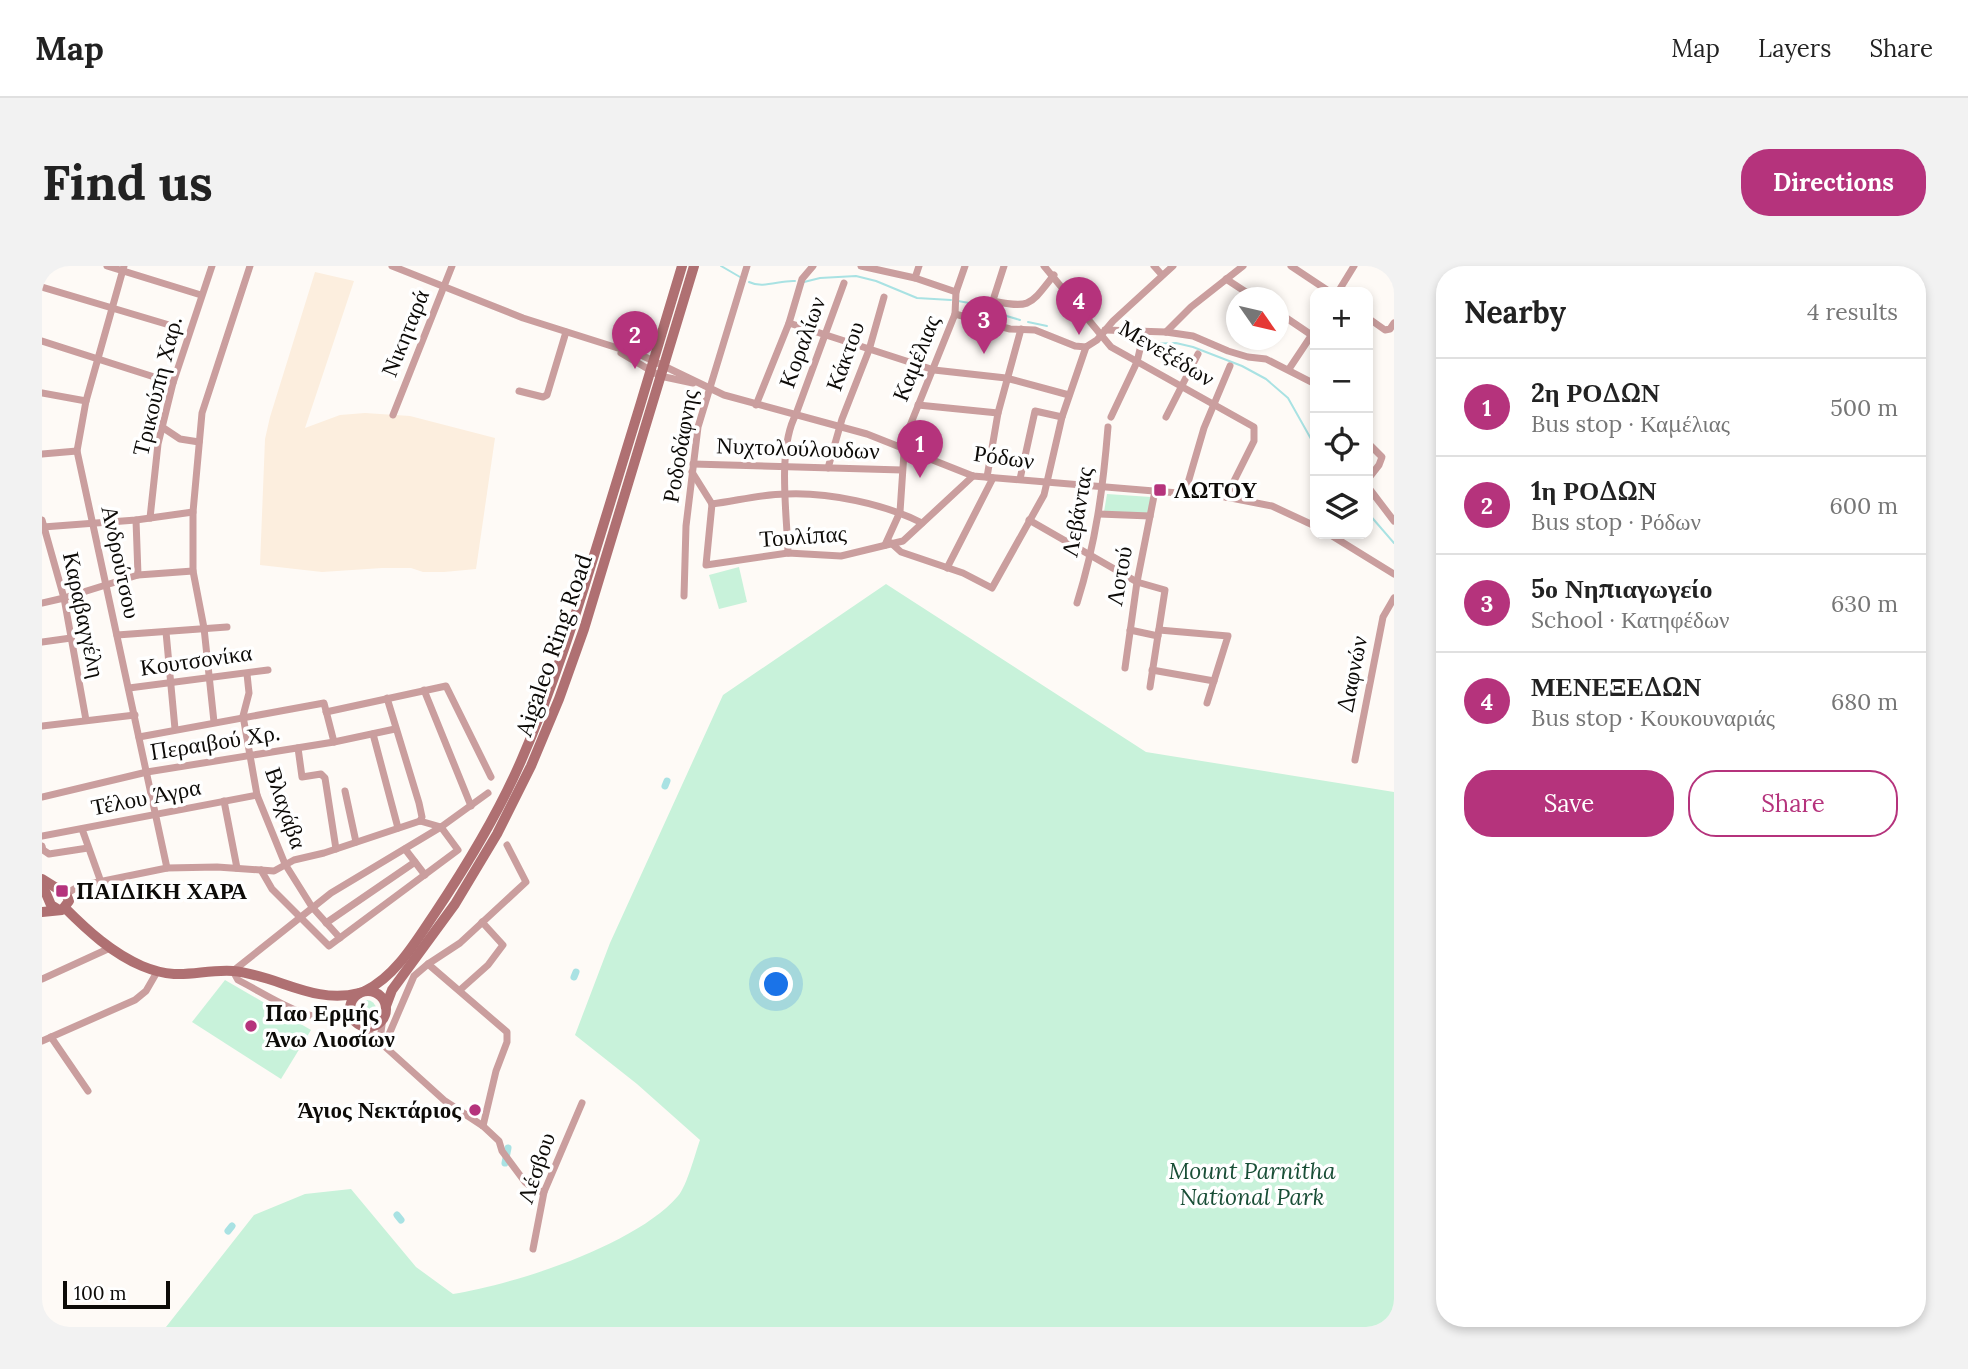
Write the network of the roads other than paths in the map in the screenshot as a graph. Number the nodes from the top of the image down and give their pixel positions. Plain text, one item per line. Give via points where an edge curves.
1 (107, 266) edge
2 (212, 266) edge
3 (250, 266) edge
4 (392, 266) edge
5 (453, 266) edge
6 (682, 266) edge
7 (694, 266) edge
8 (747, 266) edge
9 (813, 266) edge
10 (861, 266) edge
11 (919, 266) edge
12 (965, 266) edge
13 (1004, 266) edge
14 (1044, 266) edge
15 (1154, 266) edge
16 (1173, 266) edge
17 (1243, 266) edge
18 (1291, 266) edge
19 (1354, 266) edge
20 (124, 268) edge
21 (1054, 271) edge
22 (1162, 275) junction
23 (915, 278) junction
24 (1226, 279) junction
25 (844, 284) dead end
26 (445, 286) junction
27 (42, 287) edge
28 (1238, 287) edge
29 (1322, 287) edge
30 (1341, 287) edge
31 (956, 292) junction
32 (201, 295) junction
33 (884, 297) dead end
34 (993, 301) junction
35 (114, 308) junction
36 (955, 314) junction
37 (1289, 319) edge
38 (1373, 321) edge
39 (986, 322) junction
40 (789, 323) junction
41 (1394, 323) edge
42 (176, 327) dead end
43 (1021, 329) junction
44 (566, 332) junction
45 (1144, 332) junction
46 (1166, 332) junction
47 (1310, 332) edge
48 (1103, 333) junction
49 (825, 337) junction
50 (1310, 340) edge
51 (42, 341) edge
52 (1086, 347) junction
53 (869, 350) junction
54 (1198, 354) dead end
55 (98, 358) junction
56 (1137, 362) junction
57 (1230, 366) dead end
58 (657, 368) junction
59 (1289, 369) junction
60 (934, 370) junction
61 (1006, 378) junction
62 (1310, 381) edge
63 (173, 383) junction
64 (1182, 387) junction
65 (709, 389) junction
66 (519, 391) dead end
67 (42, 394) edge
68 (1069, 395) junction
69 (86, 401) junction
70 (1214, 403) junction
71 (756, 405) junction
72 (918, 405) junction
73 (998, 413) junction
74 (796, 414) junction
75 (393, 415) dead end
76 (1062, 417) junction
77 (1111, 417) dead end
78 (1166, 417) dead end
79 (162, 427) junction
80 (840, 427) junction
81 (1108, 427) dead end
82 (199, 442) junction
83 (903, 448) junction
84 (1373, 448) edge
85 (77, 451) junction
86 (42, 454) edge
87 (692, 468) junction
88 (828, 468) junction
89 (785, 469) junction
90 (902, 470) junction
91 (1373, 473) edge
92 (973, 476) junction
93 (990, 478) junction
94 (1020, 479) junction
95 (1047, 482) junction
96 (1103, 487) junction
97 (1155, 491) junction
98 (1185, 493) junction
99 (786, 494) junction
100 (1373, 494) edge
101 (1226, 497) junction
102 (712, 504) junction
103 (193, 512) junction
104 (900, 512) junction
105 (1099, 514) junction
106 (1150, 516) junction
107 (150, 518) junction
108 (136, 520) junction
109 (1029, 520) junction
110 (1394, 520) edge
111 (93, 522) junction
112 (922, 523) junction
113 (43, 524) edge
114 (1310, 524) edge
115 (1337, 539) edge
116 (888, 544) junction
117 (788, 553) junction
118 (1091, 556) junction
119 (947, 568) junction
120 (193, 571) junction
121 (138, 575) junction
122 (1394, 575) edge
123 (1136, 582) junction
124 (106, 585) junction
125 (684, 596) dead end
126 (64, 598) junction
127 (1394, 598) edge
128 (42, 603) edge
129 (1077, 603) dead end
130 (228, 627) dead end
131 (204, 628) junction
132 (1130, 631) junction
133 (166, 632) junction
134 (1158, 633) junction
135 (117, 635) junction
136 (71, 638) junction
137 (42, 642) edge
138 (1125, 668) dead end
139 (268, 670) dead end
140 (1152, 670) junction
141 (247, 674) junction
142 (208, 679) junction
143 (1214, 681) junction
144 (170, 683) junction
145 (1150, 687) dead end
146 (130, 688) junction
147 (424, 690) junction
148 (387, 698) junction
149 (1207, 703) dead end
150 (326, 712) junction
151 (135, 715) junction
152 (243, 716) junction
153 (86, 720) junction
154 (214, 722) junction
155 (42, 726) edge
156 (175, 729) junction
157 (395, 729) junction
158 (373, 734) junction
159 (139, 737) junction
160 (334, 742) junction
161 (298, 748) junction
162 (250, 756) junction
163 (1355, 760) dead end
164 (147, 772) junction
165 (491, 777) dead end
166 (345, 791) dead end
167 (488, 793) dead end
168 (257, 795) junction
169 (42, 797) edge
170 (223, 801) junction
171 (471, 806) junction
172 (155, 815) junction
173 (420, 821) junction
174 (442, 827) junction
175 (398, 828) junction
176 (82, 829) junction
177 (42, 836) edge
178 (356, 842) junction
179 (507, 845) dead end
180 (42, 846) edge
181 (88, 848) junction
182 (337, 849) junction
183 (405, 849) junction
184 (415, 862) junction
185 (285, 864) junction
186 (167, 868) junction
187 (237, 868) junction
188 (261, 870) junction
189 (425, 875) junction
190 (42, 881) edge
191 (101, 882) junction
192 (66, 894) junction
193 (312, 907) junction
194 (62, 909) junction
195 (42, 912) edge
196 (300, 916) junction
197 (482, 922) junction
198 (326, 923) junction
199 (340, 938) junction
200 (110, 948) junction
201 (428, 964) junction
202 (233, 971) junction
203 (158, 972) junction
204 (42, 979) edge
205 (460, 990) junction
206 (362, 992) junction
207 (323, 996) junction
208 (386, 1006) junction
209 (383, 1018) junction
210 (338, 1020) dead end
211 (357, 1022) junction
212 (51, 1037) junction
213 (42, 1041) edge
214 (384, 1046) junction
215 (88, 1091) dead end
216 (582, 1103) dead end
217 (483, 1126) junction
218 (544, 1192) junction
219 (533, 1248) dead end

1 - 20 street
2 - 32 street, Τρικούπη Χαρ.
3 - 82 street via 212,377
4 - 26 street, Ρόδων
5 - 26 street, Νικηταρά
6 - 58 main road, Aigaleo Ring Road
7 - 58 main road, Aigaleo Ring Road
8 - 65 street, Ροδοδάφνης
9 - 40 street via 803,279
10 - 23 street
11 - 23 street
12 - 31 street, Καμέλιας
13 - 34 street
14 - 21 street, Μενεξέδων
15 - 22 street
16 - 22 street
17 - 24 street
18 - 29 street
19 - 30 street
20 - 32 street
20 - 35 street, Ανδρούτσου
21 - 34 street via 1031,303 1016,306
21 - 48 street, Μενεξέδων
22 - 48 street
23 - 31 street
24 - 28 street
24 - 46 street
25 - 49 street, Κοραλίων
26 - 44 street, Ρόδων
26 - 75 street, Νικηταρά
27 - 35 street
31 - 36 street, Καμέλιας
32 - 63 street, Τρικούπη Χαρ.
33 - 53 street, Κάκτου
34 - 39 street
35 - 42 street
35 - 55 street, Ανδρούτσου
36 - 39 street
36 - 60 street, Καμέλιας
37 - 47 street
38 - 41 street via 1388,330
39 - 43 street
40 - 49 street
40 - 71 street
43 - 52 street
43 - 61 street
44 - 58 street, Ρόδων
44 - 66 street via 547,395
45 - 46 street
45 - 48 street
45 - 56 street
46 - 59 street via 1205,340
48 - 52 street
48 - 56 street, Μενεξέδων via 1111,347
49 - 53 street
49 - 74 street, Κοραλίων
50 - 59 street
51 - 55 street
52 - 68 street
53 - 60 street
53 - 80 street, Κάκτου
54 - 64 street
55 - 63 street
55 - 69 street, Ανδρούτσου
56 - 64 street, Μενεξέδων
56 - 77 street
57 - 70 street
58 - 65 street, Ρόδων
58 - 206 main road, Aigaleo Ring Road via 573,625 521,762 427,925 390,972
58 - 208 main road, Aigaleo Ring Road via 584,629 531,766 474,872 392,990
59 - 62 street
60 - 61 street
60 - 72 street, Καμέλιας
61 - 68 street
61 - 73 street
63 - 79 street, Τρικούπη Χαρ.
64 - 70 street, Μενεξέδων
64 - 78 street
65 - 71 street, Ρόδων
65 - 87 street, Ροδοδάφνης
67 - 69 street
68 - 76 street
69 - 85 street, Ανδρούτσου
70 - 98 street
70 - 101 street, Μενεξέδων via 1254,427 1254,441
71 - 74 street, Ρόδων
72 - 73 street
72 - 83 street, Καμέλιας
73 - 93 street
74 - 80 street, Ρόδων
74 - 89 street, Κοραλίων via 789,428
76 - 94 street via 1035,411
76 - 95 street
79 - 82 street via 180,439
79 - 107 street, Τρικούπη Χαρ.
80 - 83 street, Ρόδων
80 - 88 street, Κάκτου
81 - 96 street, Λεβάντας
82 - 103 street
83 - 90 street, Καμέλιας
83 - 92 street, Ρόδων
84 - 91 street via 1382,457
85 - 86 street
85 - 111 street, Ανδρούτσου
87 - 89 street, Νυχτολούλουδων
87 - 102 street
87 - 125 street, Ροδοδάφνης
88 - 89 street, Νυχτολούλουδων
88 - 90 street, Νυχτολούλουδων
89 - 99 street, Κοραλίων
90 - 104 street, Καμέλιας
92 - 93 street, Ρόδων
92 - 112 street
93 - 94 street, Ρόδων
93 - 119 street
94 - 95 street, Ρόδων
95 - 96 street, Ρόδων
95 - 109 street
96 - 97 street, Ρόδων
96 - 105 street, Λεβάντας
97 - 98 street, Ρόδων
97 - 106 street, Λοτού
98 - 101 street, Ρόδων
99 - 102 street
99 - 104 street via 832,497
99 - 117 street, Κοραλίων
100 - 110 street
101 - 114 street, Ρόδων via 1272,506
102 - 117 street, Τουλίπας via 706,565
103 - 107 street
103 - 120 street
104 - 112 street
104 - 116 street, Καμέλιας
105 - 106 street
105 - 118 street, Λεβάντας
106 - 123 street, Λοτού
107 - 108 street
108 - 111 street
108 - 121 street
109 - 118 street
109 - 119 street via 992,588
111 - 113 street
111 - 124 street, Ανδρούτσου
112 - 116 street, Τουλίπας via 903,541
113 - 126 street, Καραβαγγέλη
115 - 122 street
116 - 117 street, Τουλίπας via 841,556
116 - 119 street
118 - 123 street
118 - 129 street, Λεβάντας
120 - 121 street
120 - 131 street
121 - 124 street
123 - 132 street, Λοτού
123 - 134 street via 1165,590
124 - 126 street
124 - 135 street, Ανδρούτσου
126 - 128 street
126 - 136 street, Καραβαγγέλη
127 - 163 street, Δαφνών via 1383,617
130 - 131 street
131 - 133 street
131 - 142 street
132 - 134 street
132 - 138 street, Λοτού
133 - 135 street
133 - 144 street
134 - 140 street
134 - 143 street via 1228,636
135 - 146 street, Ανδρούτσου
136 - 137 street
136 - 153 street, Καραβαγγέλη
139 - 141 street, Κουτσονίκα
140 - 143 street
140 - 145 street
141 - 142 street, Κουτσονίκα
141 - 152 street, Βλαχάβα via 249,693
142 - 144 street, Κουτσονίκα
142 - 154 street
143 - 149 street
144 - 146 street, Κουτσονίκα
144 - 156 street
146 - 151 street, Ανδρούτσου
147 - 148 street
147 - 165 street via 446,686
147 - 171 street
148 - 150 street
148 - 157 street
150 - 152 street via 324,703
150 - 160 street
151 - 153 street
151 - 159 street, Ανδρούτσου
152 - 154 street
152 - 162 street, Βλαχάβα
153 - 155 street
154 - 156 street
156 - 159 street
157 - 158 street, Περαιβού Χρ.
157 - 173 street via 419,803
158 - 160 street, Περαιβού Χρ.
158 - 175 street
159 - 164 street, Ανδρούτσου
160 - 161 street, Περαιβού Χρ.
161 - 162 street, Περαιβού Χρ.
161 - 182 street via 302,777 321,774 325,778
162 - 164 street, Περαιβού Χρ.
162 - 168 street, Βλαχάβα
164 - 169 street, Περαιβού Χρ.
164 - 172 street, Ανδρούτσου
166 - 178 street
167 - 171 street
168 - 170 street, Τέλου Άγρα
168 - 185 street, Βλαχάβα
170 - 172 street, Τέλου Άγρα
170 - 187 street
171 - 174 street
172 - 176 street, Τέλου Άγρα
172 - 186 street, Ανδρούτσου
173 - 174 street
173 - 175 street
174 - 183 street
174 - 189 street via 458,850
175 - 178 street
176 - 177 street, Τέλου Άγρα
176 - 181 street
178 - 182 street
179 - 197 street via 526,882
180 - 181 street via 49,854
181 - 191 street
182 - 185 street
183 - 184 street
183 - 193 street
184 - 189 street
184 - 198 street
185 - 188 street via 274,871
185 - 193 street, Βλαχάβα
186 - 187 street
186 - 191 street
187 - 188 street
188 - 196 street via 272,889
189 - 199 street
190 - 192 main road
190 - 194 main road via 51,905
191 - 192 street
192 - 194 main road via 69,901
193 - 196 street
193 - 198 street, Βλαχάβα
194 - 195 main road
194 - 200 main road
196 - 199 street via 326,945
196 - 202 street
197 - 201 street
197 - 205 street via 503,945
198 - 199 street, Βλαχάβα
200 - 203 main road
200 - 204 street
201 - 205 street
201 - 214 street via 409,984
202 - 203 main road
202 - 207 main road
202 - 210 street via 239,980 300,1013
203 - 212 street via 135,1000
205 - 217 street via 508,1037
206 - 207 main road
206 - 208 main road via 376,993
206 - 211 main road via 350,1007
207 - 211 main road
208 - 209 main road
209 - 211 main road via 371,1026
209 - 214 street
211 - 214 street
212 - 213 street
212 - 215 street
214 - 217 street via 445,1101
216 - 218 street, Λέσβου
217 - 218 street via 499,1141 525,1182
218 - 219 street, Λέσβου

